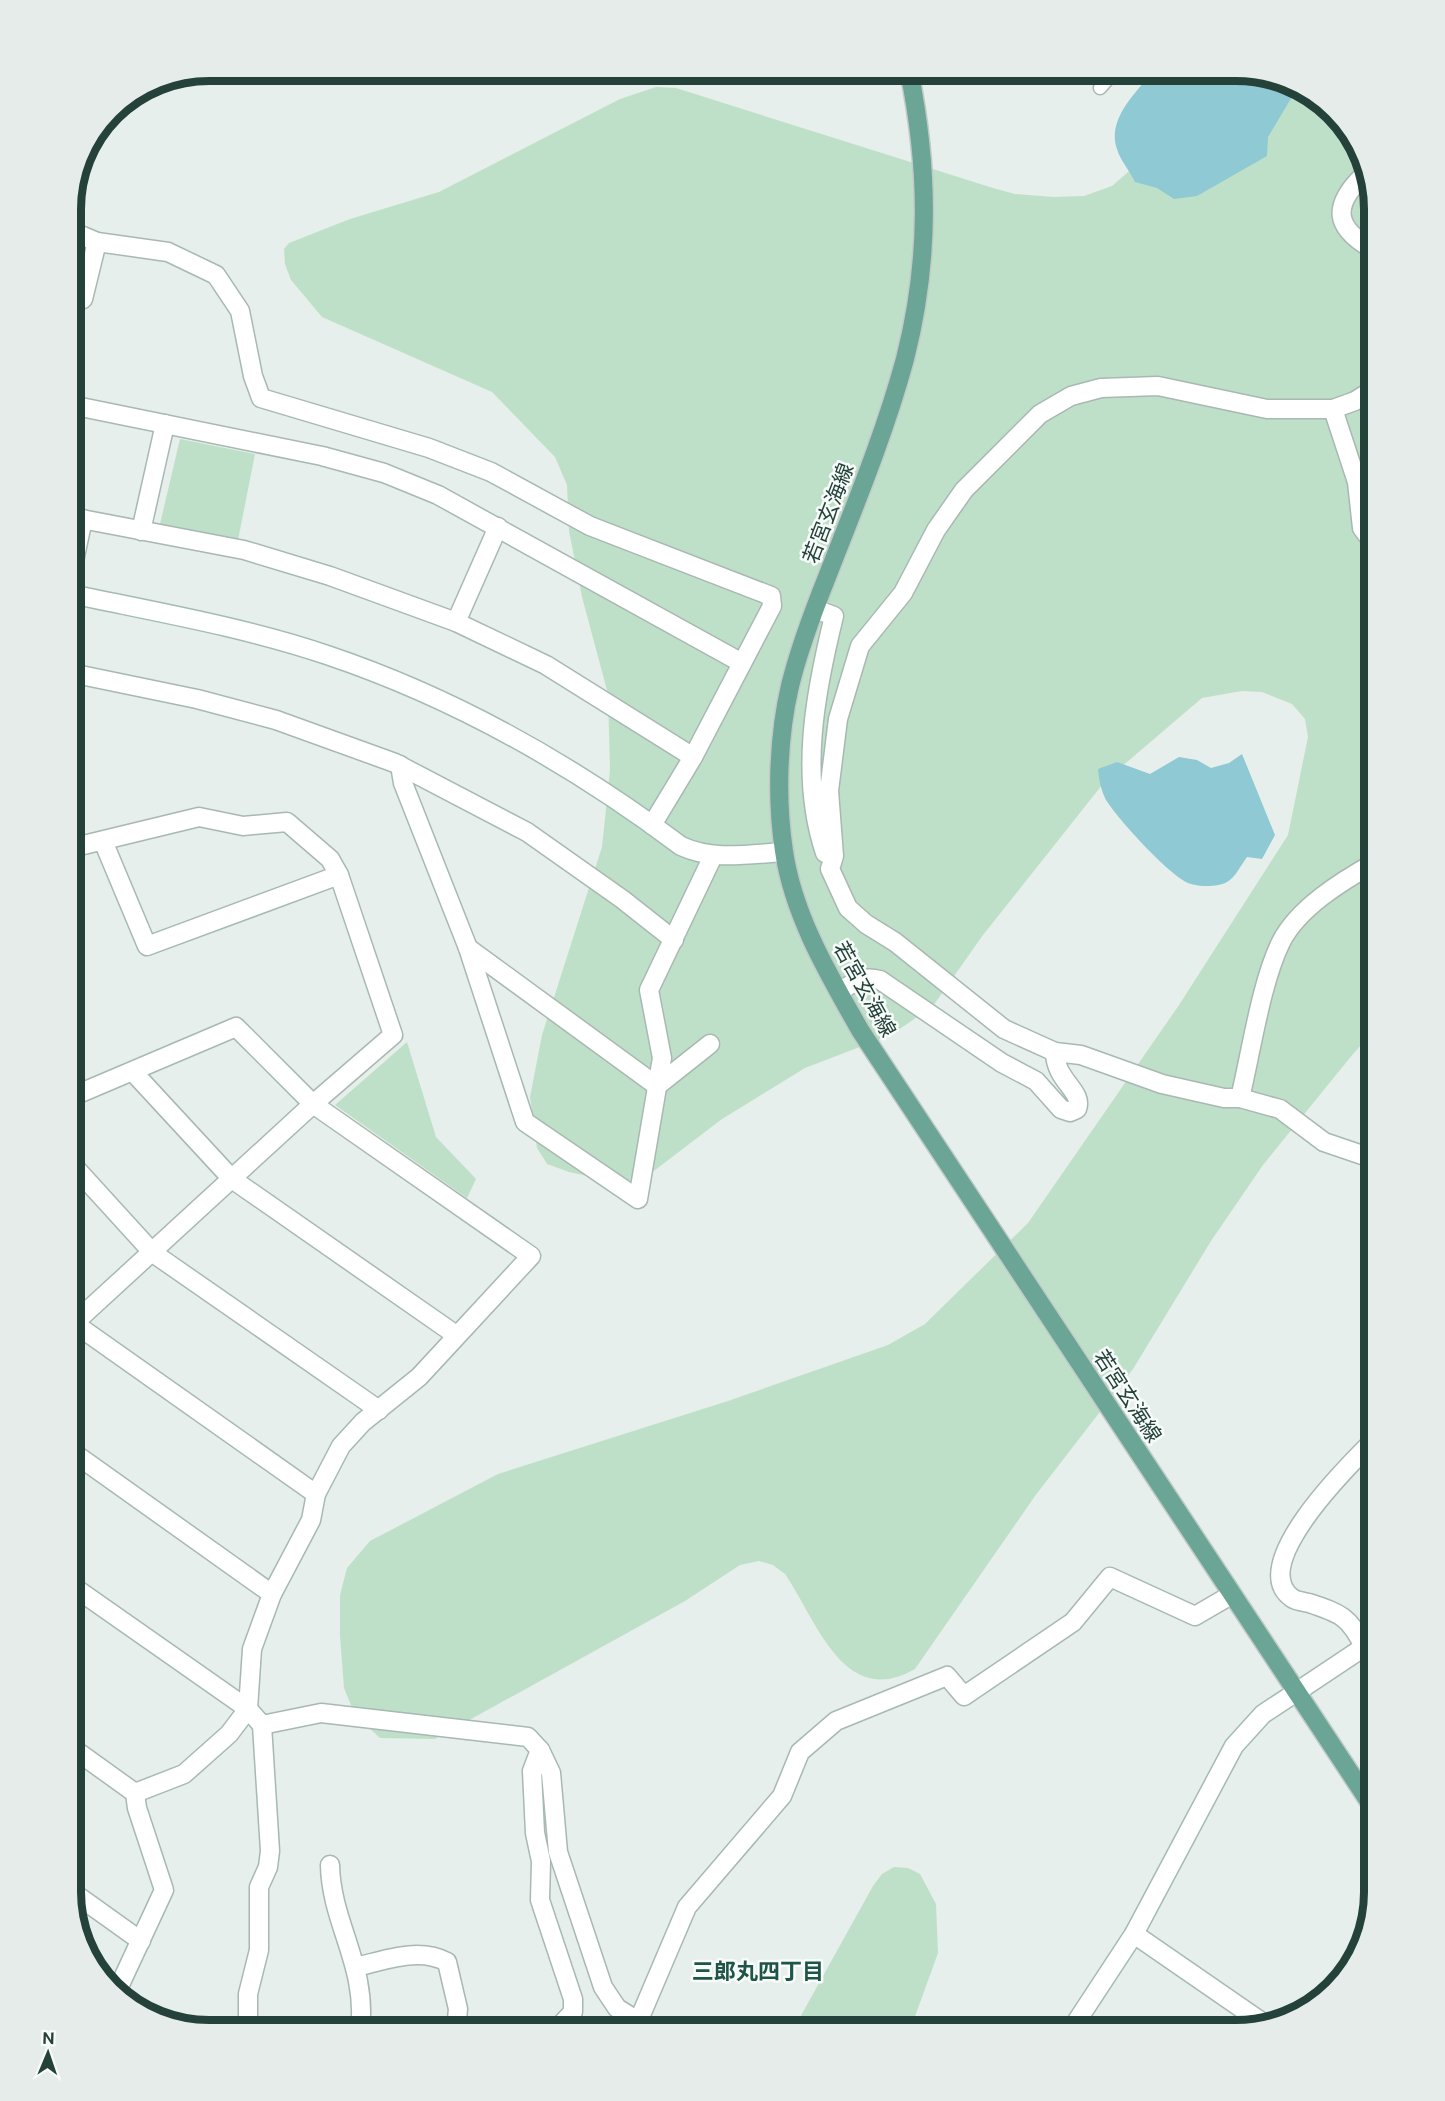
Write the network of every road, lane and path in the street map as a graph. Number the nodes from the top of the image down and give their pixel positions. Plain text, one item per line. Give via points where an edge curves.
1 (911, 81) edge
2 (1106, 81) edge
3 (1100, 88) dead end
4 (1361, 179) edge
5 (81, 235) edge
6 (97, 242) junction
7 (1364, 242) edge
8 (81, 298) edge
9 (1364, 395) edge
10 (81, 407) edge
11 (1333, 409) junction
12 (165, 424) junction
13 (81, 519) edge
14 (498, 527) junction
15 (141, 531) junction
16 (1364, 531) edge
17 (81, 596) edge
18 (815, 609) junction
19 (456, 622) junction
20 (742, 663) junction
21 (81, 675) edge
22 (693, 758) junction
23 (400, 765) junction
24 (652, 825) junction
25 (102, 841) junction
26 (81, 846) edge
27 (784, 852) junction
28 (713, 856) junction
29 (830, 869) junction
30 (1364, 869) edge
31 (339, 875) junction
32 (674, 939) junction
33 (468, 948) junction
34 (839, 992) junction
35 (711, 1044) dead end
36 (1055, 1052) junction
37 (134, 1073) junction
38 (657, 1086) junction
39 (81, 1093) edge
40 (1240, 1098) junction
41 (313, 1104) junction
42 (1364, 1156) edge
43 (81, 1174) edge
44 (232, 1179) junction
45 (153, 1252) junction
46 (81, 1316) edge
47 (81, 1330) edge
48 (456, 1335) junction
49 (379, 1410) junction
50 (1364, 1450) edge
51 (81, 1459) edge
52 (316, 1494) junction
53 (81, 1593) edge
54 (272, 1594) junction
55 (1231, 1595) junction
56 (1364, 1639) edge
57 (1364, 1648) edge
58 (1298, 1691) junction
59 (248, 1709) junction
60 (262, 1725) junction
61 (540, 1750) junction
62 (81, 1755) edge
63 (135, 1793) junction
64 (1364, 1793) edge
65 (330, 1865) dead end
66 (81, 1899) edge
67 (1134, 1934) junction
68 (141, 1941) junction
69 (356, 1967) junction
70 (121, 1984) edge
71 (1252, 2019) edge
72 (248, 2020) edge
73 (361, 2020) edge
74 (457, 2020) edge
75 (565, 2020) edge
76 (636, 2020) edge
77 (647, 2020) edge
78 (1078, 2020) edge

1 - 18 main road, 若宮玄海線 via 925,167 922,268 905,359 871,464
2 - 3 lane
4 - 7 street via 1347,194 1341,219 1351,234
5 - 6 street
6 - 8 street
6 - 20 street via 168,252 216,275 240,311 261,398 429,448 491,472 590,526 771,596 772,606
9 - 11 street
10 - 12 street
11 - 16 street via 1357,482
11 - 29 street via 1267,409 1186,391 1132,386 1101,388 1071,396 1040,414 964,490 936,530 903,592 861,646 833,748 829,791 834,856
12 - 14 street via 322,456 384,473 438,495
12 - 15 street
13 - 15 street
14 - 19 street
14 - 20 street
15 - 19 street via 244,550 330,576
17 - 24 street via 225,627 360,666 500,729 572,770
18 - 27 main road, 若宮玄海線 via 798,656 784,717 780,767
18 - 29 street via 834,616 821,665 812,728 814,801
19 - 22 street via 546,665
20 - 22 street
21 - 23 street via 276,720
22 - 24 street
23 - 32 street via 527,832
23 - 33 street
24 - 28 street via 681,846
25 - 26 street
25 - 31 street via 199,817 243,826 287,822 330,859
25 - 31 street via 147,946
27 - 28 street
27 - 34 main road, 若宮玄海線 via 800,910
28 - 32 street
29 - 36 street via 848,908 866,924 895,942 1004,1029
30 - 40 street via 1317,901 1281,941
31 - 41 street via 393,1035
32 - 38 street via 649,990 662,1058
33 - 38 street
33 - 38 street via 525,1122 638,1199
34 - 36 street via 868,977 880,980 1002,1063 1036,1081 1061,1109 1070,1112 1077,1109 1079,1102 1060,1076
34 - 55 main road, 若宮玄海線 via 873,1050
35 - 38 street
36 - 40 street via 1081,1055 1188,1092
37 - 39 street
37 - 41 street via 236,1027
37 - 44 street
40 - 42 street via 1280,1109 1324,1142
41 - 44 street
41 - 48 street via 531,1257
43 - 45 street
44 - 45 street
44 - 48 street
45 - 46 street
45 - 49 street
47 - 52 street
48 - 49 street via 419,1377
49 - 52 street via 341,1446
50 - 56 street via 1311,1508 1280,1564 1282,1583 1291,1598 1332,1610
51 - 54 street
52 - 54 street via 311,1520
53 - 59 street
54 - 59 street via 252,1649
55 - 58 main road, 若宮玄海線
55 - 77 street via 1195,1616 1110,1577 1073,1622 964,1696 947,1676 836,1721 800,1752 782,1796 687,1907
57 - 58 street
58 - 64 main road, 若宮玄海線
58 - 67 street via 1263,1714 1234,1746
59 - 60 street
59 - 63 street via 229,1734 184,1774
60 - 61 street via 321,1713 528,1737
60 - 72 street via 270,1851 268,1868 259,1887 259,1950 248,1994
61 - 75 street via 532,1771 541,1862 540,1900 573,1999 573,2012
61 - 76 street via 551,1773 558,1852 603,1987 617,2008
62 - 63 street
63 - 68 street via 136,1808 164,1890
65 - 69 street via 330,1885
66 - 68 street
67 - 71 street
67 - 78 street
68 - 70 street
69 - 73 street via 363,2005
69 - 74 street via 432,1954 447,1962

